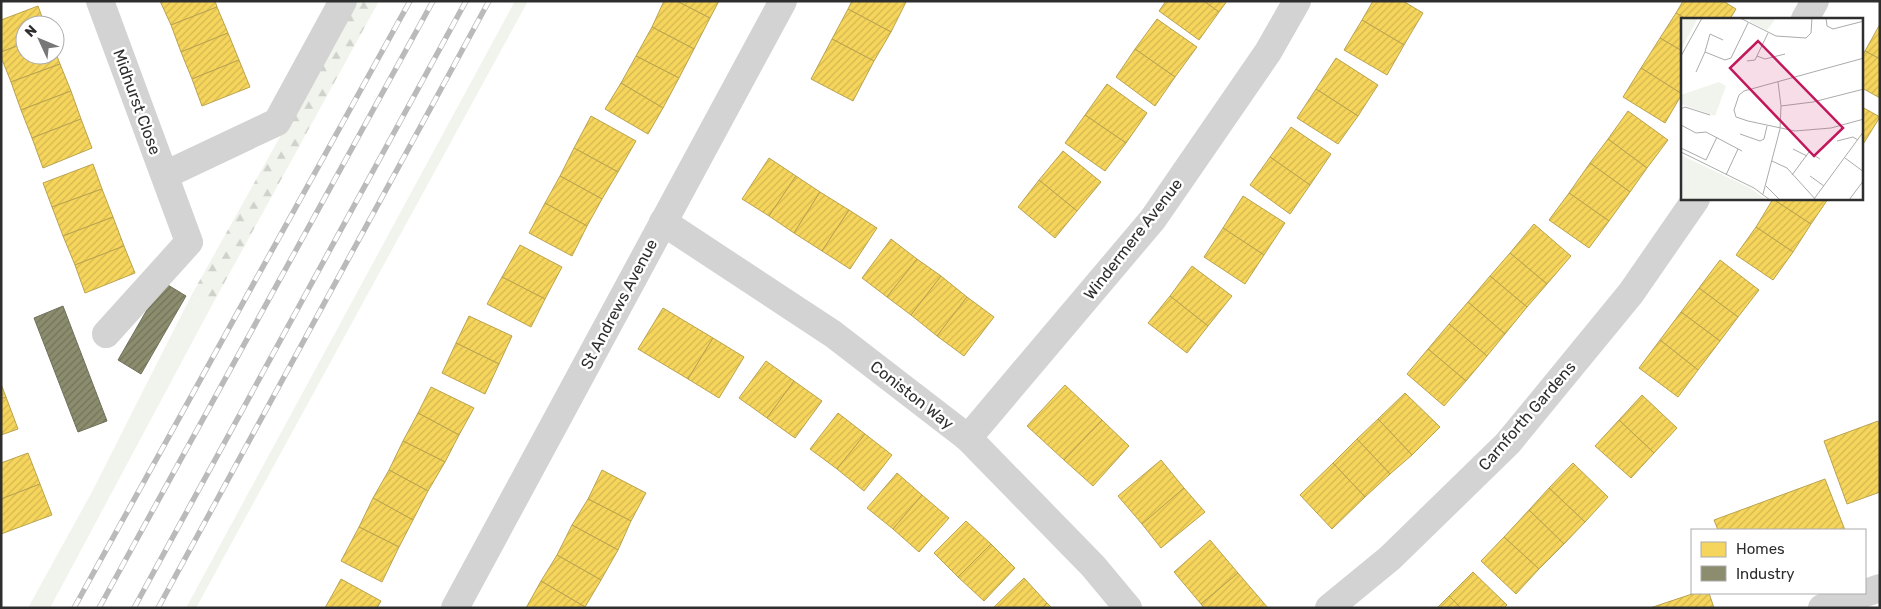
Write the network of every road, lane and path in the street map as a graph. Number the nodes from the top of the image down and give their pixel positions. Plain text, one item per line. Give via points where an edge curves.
1 (100, 1) edge
2 (343, 1) edge
3 (783, 1) edge
4 (1296, 1) edge
5 (1815, 1) edge
6 (1806, 18) edge
7 (164, 175) junction
8 (1695, 200) edge
9 (663, 222) junction
10 (106, 334) dead end
11 (968, 438) junction
12 (1880, 588) edge
13 (1866, 593) edge
14 (1863, 594) edge
15 (455, 608) edge
16 (1128, 608) edge
17 (1328, 608) edge
18 (1822, 608) edge

1 - 7 street, Midhurst Close
2 - 7 street via 278,122
3 - 9 street, St Andrews Avenue
4 - 11 street, Windermere Avenue via 1268,52 1153,218
5 - 6 street
7 - 10 street, Midhurst Close via 189,242
8 - 17 street, Carnforth Gardens via 1631,293 1508,443 1390,558
9 - 11 street, Coniston Way via 833,334
9 - 15 street, St Andrews Avenue
11 - 16 street, Coniston Way via 1093,566
12 - 13 street
14 - 18 street

